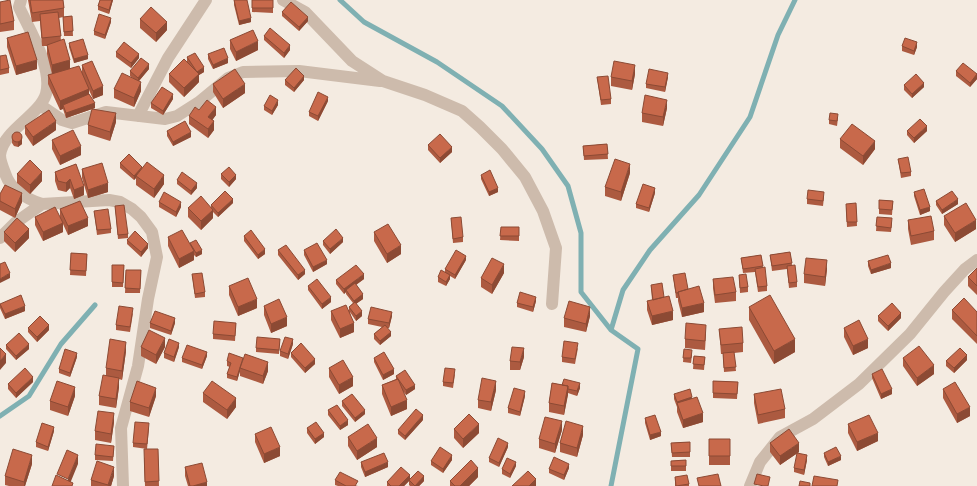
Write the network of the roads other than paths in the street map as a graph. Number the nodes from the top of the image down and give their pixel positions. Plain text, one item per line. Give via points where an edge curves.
1 (21, 0) edge
2 (206, 0) edge
3 (283, 0) edge
4 (383, 81) junction
5 (40, 105) junction
6 (138, 116) junction
7 (42, 204) junction
8 (0, 238) edge
9 (977, 260) edge
10 (552, 304) dead end
11 (123, 486) edge
12 (750, 486) edge

1 - 5 street via 19,8 42,55 46,77 46,93
2 - 6 street via 168,58
3 - 4 street via 305,12 352,61
4 - 6 street via 299,71 244,72 228,78 177,116 165,119
4 - 10 street via 462,111 502,149 525,177 543,211 556,248
5 - 6 street via 72,123 106,112
5 - 7 street via 8,139 0,156 7,180 18,192
7 - 8 street
7 - 11 street via 120,202 142,218 152,232 157,257 138,366 121,428
9 - 12 street via 859,384 813,419 780,437 760,462

